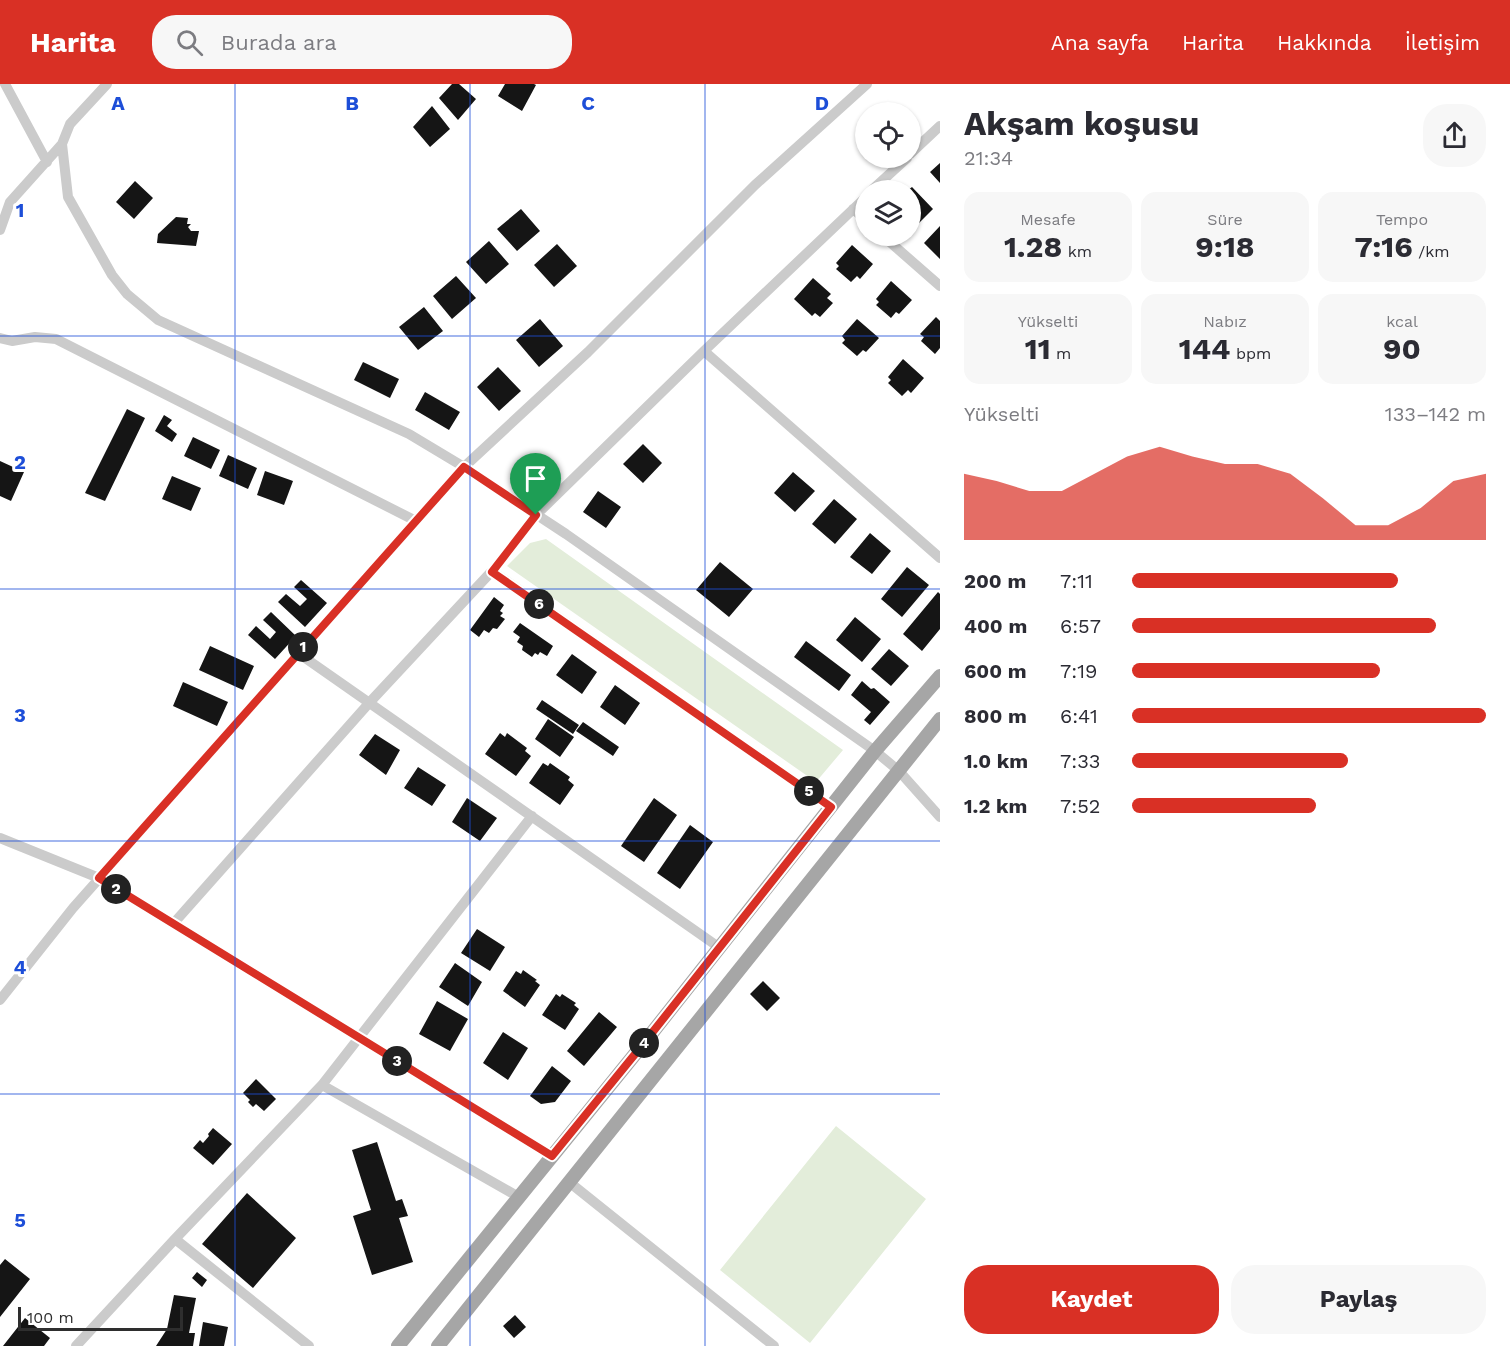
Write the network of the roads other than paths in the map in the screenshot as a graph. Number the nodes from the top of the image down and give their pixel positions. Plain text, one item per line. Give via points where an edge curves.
1 (5, 84) edge
2 (107, 84) edge
3 (867, 84) edge
4 (940, 126) edge
5 (62, 144) junction
6 (921, 144) edge
7 (47, 162) junction
8 (896, 168) edge
9 (883, 180) edge
10 (853, 209) edge
11 (0, 230) edge
12 (894, 246) edge
13 (940, 286) edge
14 (0, 338) edge
15 (704, 351) junction
16 (464, 467) junction
17 (536, 515) junction
18 (416, 521) junction
19 (940, 558) edge
20 (492, 572) junction
21 (298, 653) junction
22 (940, 676) edge
23 (370, 702) junction
24 (940, 719) edge
25 (875, 751) junction
26 (899, 771) junction
27 (831, 807) junction
28 (532, 816) junction
29 (940, 817) edge
30 (0, 838) edge
31 (99, 878) junction
32 (173, 924) junction
33 (720, 948) junction
34 (0, 1000) edge
35 (360, 1038) junction
36 (322, 1085) junction
37 (552, 1156) junction
38 (569, 1182) junction
39 (519, 1197) junction
40 (176, 1239) junction
41 (76, 1346) edge
42 (309, 1346) edge
43 (398, 1346) edge
44 (438, 1346) edge
45 (774, 1346) edge

1 - 7 street
2 - 5 street via 70,123
3 - 16 street via 755,185 588,352
4 - 6 street
5 - 7 street
5 - 16 street via 68,197 112,275 127,294 158,320 409,434
7 - 11 street via 10,202
8 - 9 street
10 - 15 street
12 - 13 street
14 - 18 street via 56,339
15 - 17 street
15 - 19 street
16 - 17 street
16 - 18 street
17 - 20 street
17 - 25 street
18 - 21 street
20 - 23 street
20 - 27 street
21 - 23 street
21 - 31 street
22 - 25 main road
23 - 28 street
23 - 32 street
24 - 26 main road
25 - 26 street
25 - 27 main road
26 - 29 street
26 - 38 main road
27 - 33 main road
28 - 33 street
28 - 35 street
30 - 31 street
31 - 32 street
31 - 34 street
32 - 35 street
33 - 37 main road
35 - 36 street
35 - 37 street
36 - 39 street
36 - 40 street
37 - 39 main road
38 - 44 main road
38 - 45 street
39 - 43 main road
40 - 41 street
40 - 42 street

